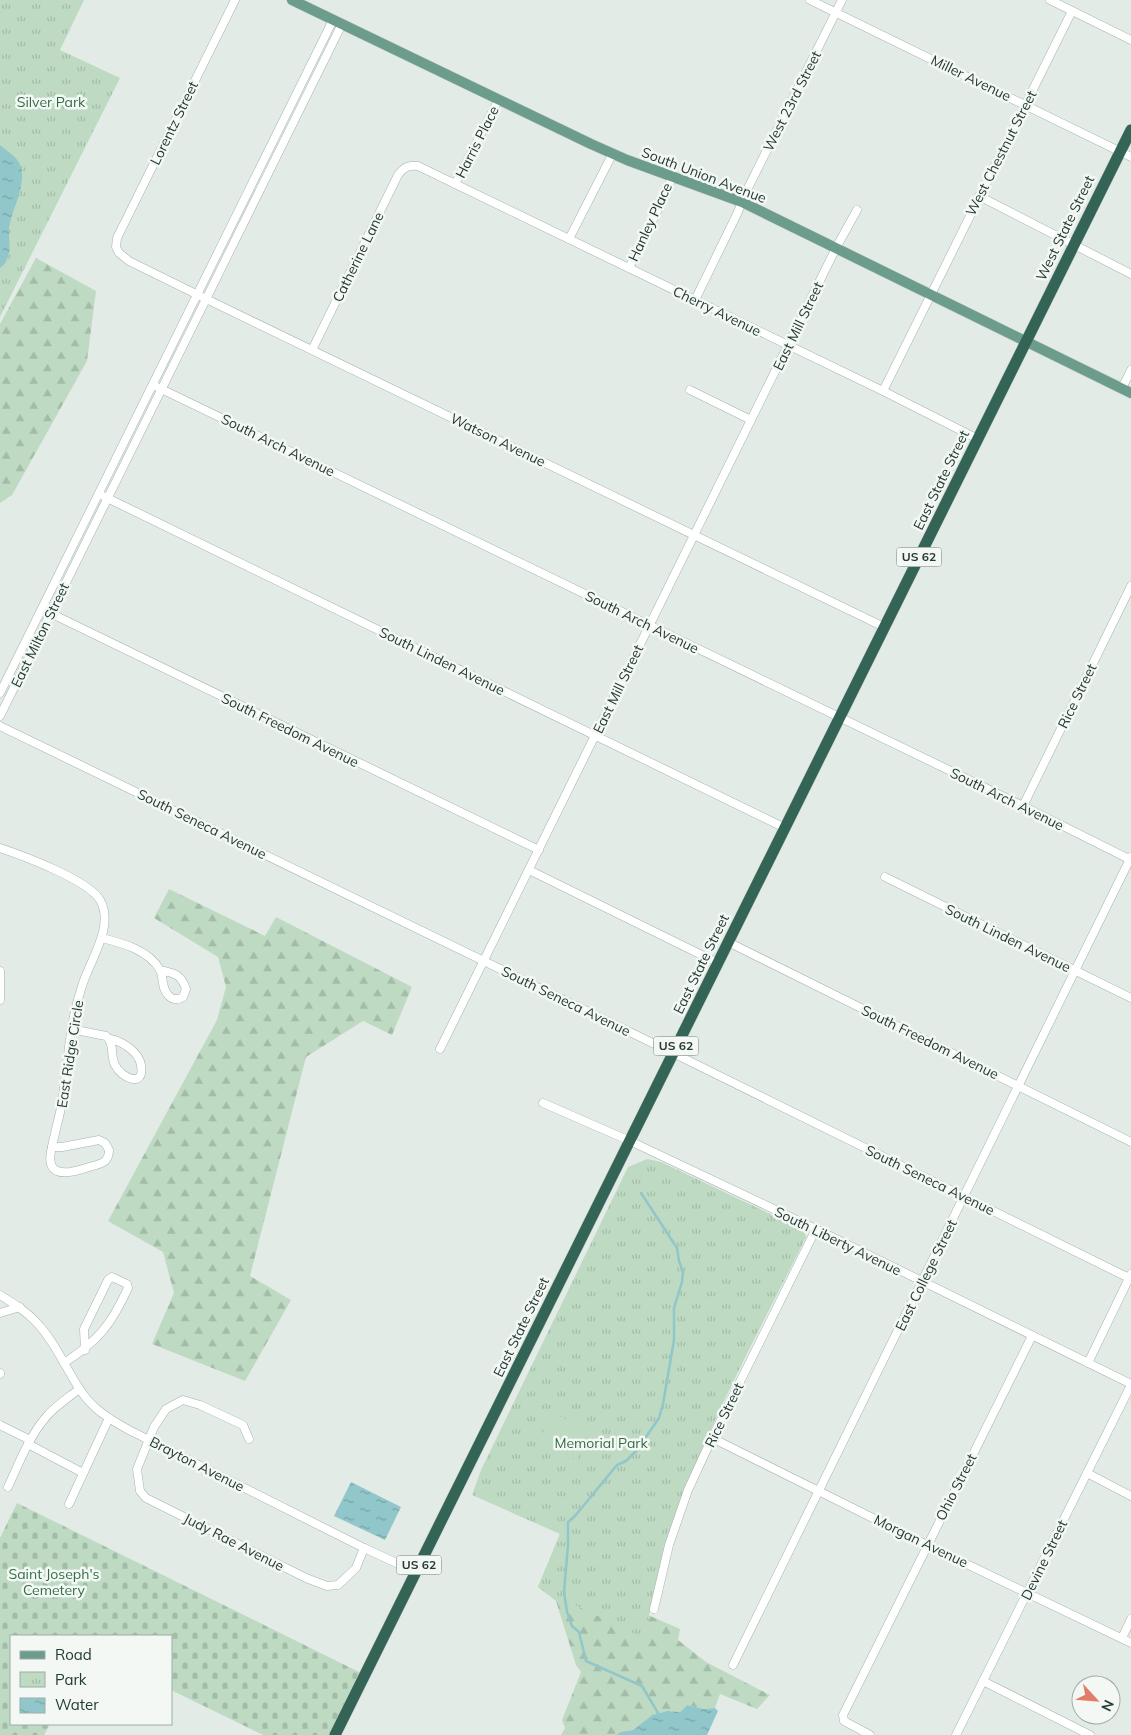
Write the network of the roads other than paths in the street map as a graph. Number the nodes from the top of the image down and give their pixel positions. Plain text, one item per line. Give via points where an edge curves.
1 (235, 0) edge
2 (292, 0) edge
3 (810, 0) edge
4 (842, 0) edge
5 (1050, 0) edge
6 (1072, 11) junction
7 (836, 13) junction
8 (338, 22) junction
9 (1131, 40) edge
10 (302, 82) junction
11 (312, 87) junction
12 (499, 99) junction
13 (1025, 104) junction
14 (1131, 130) edge
15 (276, 135) junction
16 (286, 139) junction
17 (1120, 152) junction
18 (613, 154) junction
19 (1131, 157) edge
20 (406, 166) joint
21 (672, 176) junction
22 (455, 184) junction
23 (251, 187) junction
24 (259, 192) junction
25 (979, 196) junction
26 (742, 202) junction
27 (857, 210) dead end
28 (225, 239) junction
29 (569, 239) junction
30 (234, 244) junction
31 (1074, 244) junction
32 (116, 247) joint
33 (836, 248) junction
34 (629, 268) junction
35 (1131, 274) edge
36 (198, 295) junction
37 (931, 295) junction
38 (206, 299) junction
39 (695, 300) junction
40 (176, 338) junction
41 (1026, 340) junction
42 (185, 342) junction
43 (788, 345) junction
44 (312, 350) junction
45 (1131, 370) edge
46 (153, 385) junction
47 (162, 389) junction
48 (690, 390) dead end
49 (883, 391) junction
50 (1126, 391) edge
51 (751, 420) junction
52 (130, 432) junction
53 (138, 436) junction
54 (978, 440) junction
55 (98, 494) junction
56 (108, 498) junction
57 (694, 535) junction
58 (71, 550) junction
59 (80, 554) junction
60 (1131, 586) edge
61 (42, 608) junction
62 (51, 613) junction
63 (649, 626) junction
64 (884, 628) junction
65 (0, 693) edge
66 (0, 716) edge
67 (839, 718) junction
68 (0, 726) edge
69 (595, 735) junction
70 (1023, 806) junction
71 (785, 828) junction
72 (0, 848) edge
73 (539, 850) junction
74 (1131, 859) edge
75 (529, 870) junction
76 (885, 877) dead end
77 (102, 938) junction
78 (728, 942) junction
79 (484, 961) junction
80 (718, 963) junction
81 (160, 970) dead end
82 (0, 971) edge
83 (1075, 971) junction
84 (1131, 998) edge
85 (0, 1000) edge
86 (71, 1029) junction
87 (110, 1039) junction
88 (440, 1049) dead end
89 (673, 1053) junction
90 (1018, 1086) junction
91 (543, 1103) dead end
92 (630, 1141) junction
93 (1131, 1142) edge
94 (52, 1147) junction
95 (964, 1197) junction
96 (816, 1229) junction
97 (1130, 1277) edge
98 (922, 1282) junction
99 (0, 1295) edge
100 (20, 1307) junction
101 (0, 1313) edge
102 (1032, 1336) junction
103 (85, 1350) junction
104 (64, 1363) junction
105 (1088, 1363) junction
106 (1131, 1385) edge
107 (79, 1389) junction
108 (108, 1418) junction
109 (0, 1425) edge
110 (712, 1438) junction
111 (249, 1439) dead end
112 (149, 1440) junction
113 (30, 1442) junction
114 (84, 1473) junction
115 (1087, 1473) junction
116 (8, 1487) dead end
117 (820, 1491) junction
118 (1131, 1496) edge
119 (69, 1504) dead end
120 (928, 1545) junction
121 (364, 1548) junction
122 (416, 1572) junction
123 (1028, 1593) junction
124 (654, 1609) dead end
125 (1131, 1619) edge
126 (1122, 1638) junction
127 (1131, 1643) edge
128 (733, 1665) dead end
129 (983, 1682) junction
130 (335, 1735) edge
131 (870, 1735) edge
132 (956, 1735) edge
133 (1090, 1735) edge

1 - 32 street, Lorentz Street via 117,238
2 - 8 main road, South Union Avenue
3 - 7 street, Miller Avenue
4 - 7 street, West 23rd Street
5 - 6 street
6 - 9 street
6 - 13 street, West Chestnut Street
7 - 13 street, Miller Avenue
7 - 26 street, West 23rd Street
8 - 10 street, East Milton Street
8 - 11 street, East Milton Street
8 - 12 main road, South Union Avenue
10 - 11 street
10 - 15 street, East Milton Street
11 - 16 street, East Milton Street
12 - 18 main road, South Union Avenue
12 - 22 street, Harris Place
13 - 17 street, Miller Avenue
13 - 25 street, West Chestnut Street
14 - 17 highway, West State Street / US 62
15 - 16 street
15 - 23 street, East Milton Street
16 - 24 street, East Milton Street
17 - 19 street, Miller Avenue
17 - 31 highway, West State Street / US 62
18 - 21 main road, South Union Avenue
18 - 29 street
20 - 22 street, Cherry Avenue via 418,166
20 - 44 street, Catherine Lane via 398,175
21 - 26 main road, South Union Avenue
21 - 34 street, Hanley Place
22 - 29 street, Cherry Avenue
23 - 24 street
23 - 28 street, East Milton Street
24 - 30 street, East Milton Street
25 - 31 street
25 - 37 street, West Chestnut Street
26 - 33 main road, South Union Avenue
26 - 39 street, West 23rd Street
27 - 33 street, East Mill Street
28 - 30 street
28 - 36 street, East Milton Street
29 - 34 street, Cherry Avenue
30 - 38 street, East Milton Street
31 - 35 street
31 - 41 highway, West State Street / US 62
32 - 36 street, Watson Avenue via 129,261
33 - 37 main road, South Union Avenue
33 - 43 street, East Mill Street
34 - 39 street, Cherry Avenue
36 - 38 street, Watson Avenue
36 - 40 street, East Milton Street
37 - 41 main road, South Union Avenue
37 - 49 street, West Chestnut Street
38 - 42 street, East Milton Street
38 - 44 street, Watson Avenue
39 - 43 street, Cherry Avenue
40 - 42 street
40 - 46 street, East Milton Street
41 - 50 main road, South Union Avenue
41 - 54 highway, East State Street / US 62
42 - 47 street, East Milton Street
43 - 49 street, Cherry Avenue
43 - 51 street, East Mill Street
44 - 57 street, Watson Avenue
45 - 50 street
46 - 47 street, South Arch Avenue
46 - 52 street, East Milton Street
47 - 53 street, East Milton Street
47 - 63 street, South Arch Avenue
48 - 51 street
49 - 54 street, Cherry Avenue
51 - 57 street, East Mill Street
52 - 53 street
52 - 55 street, East Milton Street
53 - 56 street, East Milton Street
54 - 64 highway, East State Street / US 62
55 - 56 street, South Linden Avenue
55 - 58 street, East Milton Street
56 - 59 street, East Milton Street
56 - 69 street, South Linden Avenue
57 - 63 street, East Mill Street
57 - 64 street, Watson Avenue
58 - 59 street
58 - 61 street, East Milton Street
59 - 62 street, East Milton Street
60 - 70 street, Rice Street
61 - 62 street, South Freedom Avenue
61 - 65 street, East Milton Street
62 - 66 street, East Milton Street
62 - 73 street, South Freedom Avenue
63 - 67 street, South Arch Avenue
63 - 69 street, East Mill Street
64 - 67 highway, East State Street / US 62
67 - 70 street, South Arch Avenue
67 - 71 highway, East State Street / US 62
68 - 79 street, South Seneca Avenue
69 - 71 street, South Linden Avenue
69 - 73 street, East Mill Street
70 - 74 street, South Arch Avenue
71 - 78 highway, East State Street / US 62
72 - 77 street, East Ridge Circle via 37,861 92,891 105,914
73 - 75 street, East Mill Street
74 - 83 street, East College Street
75 - 79 street, East Mill Street
75 - 80 street
76 - 83 street, South Linden Avenue
77 - 81 street via 132,947
77 - 86 street, East Ridge Circle via 82,986
78 - 80 highway, East State Street / US 62
78 - 90 street, South Freedom Avenue
79 - 88 street, East Mill Street
79 - 89 street, South Seneca Avenue
80 - 89 highway, East State Street / US 62
82 - 85 street
83 - 84 street, South Linden Avenue
83 - 90 street, East College Street
86 - 87 street
86 - 94 street, East Ridge Circle via 62,1101
87 - 87 street via 138,1057 142,1068 138,1078 128,1079 119,1072
89 - 92 highway, East State Street / US 62
89 - 95 street, South Seneca Avenue
90 - 93 street, South Freedom Avenue
90 - 95 street, East College Street
91 - 92 street, South Liberty Avenue
92 - 96 street, South Liberty Avenue
92 - 122 highway, East State Street / US 62
94 - 94 street, East Ridge Circle via 51,1165 56,1171 67,1174 104,1162 110,1150 99,1140
95 - 97 street, South Seneca Avenue
95 - 98 street, East College Street
96 - 98 street, South Liberty Avenue
96 - 110 street, Rice Street
97 - 105 street
98 - 102 street, South Liberty Avenue
98 - 117 street, East College Street
99 - 100 street, Brayton Avenue
100 - 101 street
100 - 104 street, Brayton Avenue via 44,1331
102 - 105 street, South Liberty Avenue
102 - 120 street, Ohio Street
103 - 103 street via 118,1310 127,1284 112,1277 108,1280 84,1329
103 - 104 street
104 - 107 street, Brayton Avenue
105 - 106 street, South Liberty Avenue
106 - 115 street, Devine Street
107 - 108 street, Brayton Avenue
107 - 113 street via 54,1409
108 - 112 street, Brayton Avenue
108 - 114 street
109 - 113 street
110 - 117 street, Morgan Avenue
110 - 124 street, Rice Street via 676,1522
111 - 112 street, Judy Rae Avenue via 243,1425 182,1400 166,1409
112 - 121 street, Brayton Avenue
112 - 121 street, Judy Rae Avenue via 137,1469 140,1491 146,1498 297,1574 327,1586 338,1585 356,1568
113 - 114 street
113 - 116 street
114 - 119 street
115 - 118 street
115 - 123 street, Devine Street
117 - 120 street, Morgan Avenue
117 - 128 street, East College Street
120 - 123 street, Morgan Avenue
120 - 131 street, Ohio Street via 843,1715 843,1720
121 - 122 street, Brayton Avenue
122 - 130 highway, East State Street / US 62
123 - 126 street, Morgan Avenue
123 - 129 street, Devine Street
125 - 126 street
126 - 127 street, Morgan Avenue
129 - 132 street, Devine Street
129 - 133 street

